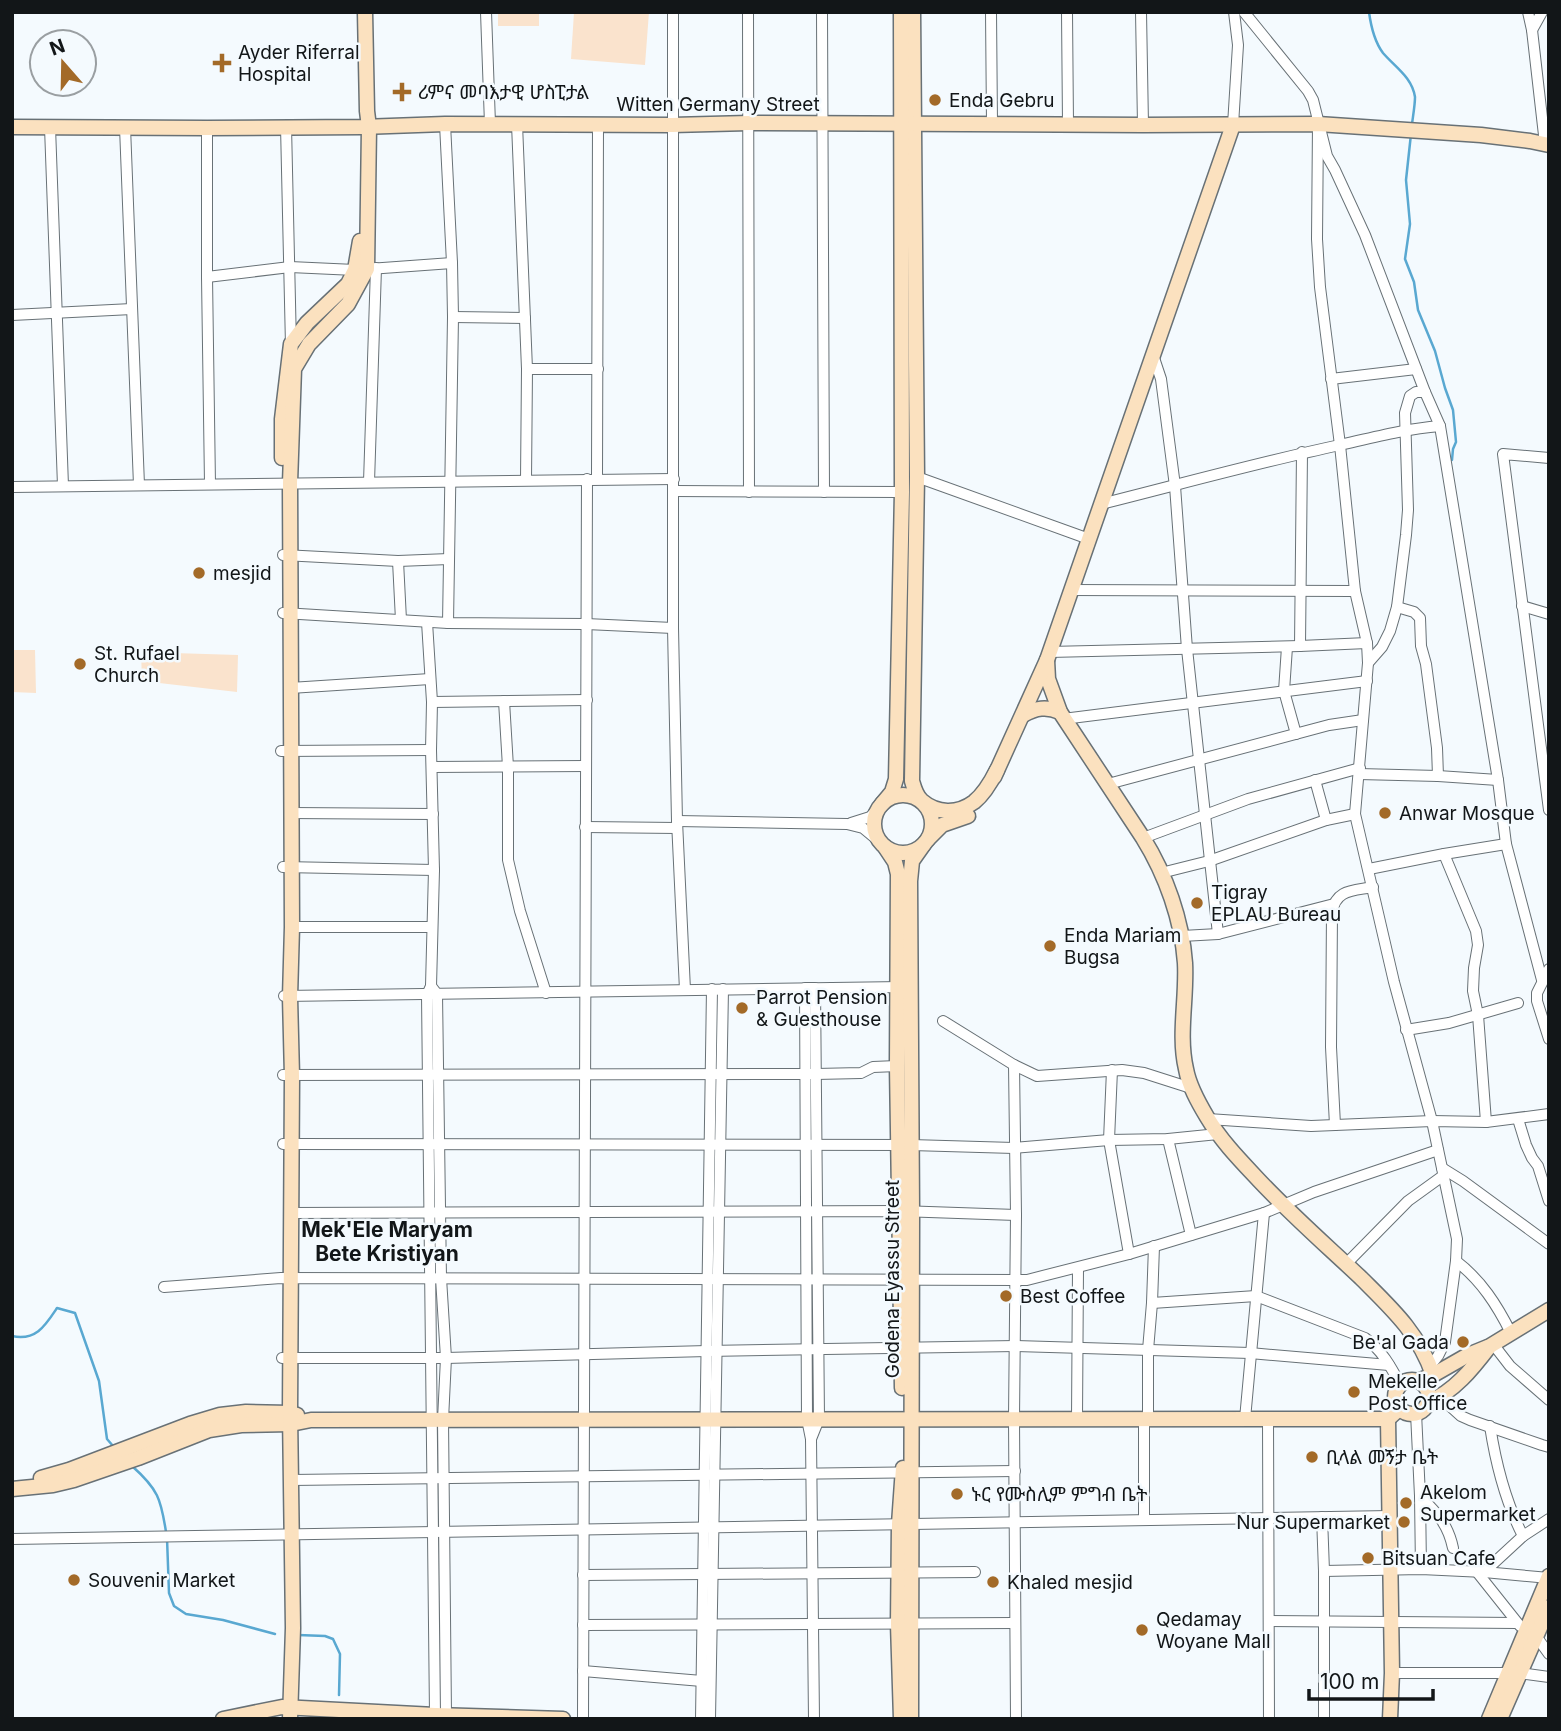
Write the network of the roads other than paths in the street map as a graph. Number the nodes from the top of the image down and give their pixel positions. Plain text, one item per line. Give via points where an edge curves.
1 (365, 12) edge
2 (486, 12) edge
3 (673, 12) edge
4 (748, 12) edge
5 (822, 12) edge
6 (901, 12) edge
7 (912, 12) edge
8 (992, 12) edge
9 (1067, 12) edge
10 (1141, 12) edge
11 (1234, 12) edge
12 (1244, 12) edge
13 (1528, 12) edge
14 (1542, 12) edge
15 (1532, 30) junction
16 (748, 123) junction
17 (823, 123) junction
18 (445, 124) junction
19 (490, 124) junction
20 (517, 124) junction
21 (598, 124) junction
22 (908, 124) junction
23 (992, 124) junction
24 (1069, 124) junction
25 (1318, 124) junction
26 (672, 125) junction
27 (1143, 125) junction
28 (1233, 125) junction
29 (286, 126) junction
30 (12, 127) edge
31 (50, 127) junction
32 (125, 127) junction
33 (365, 127) junction
34 (207, 128) junction
35 (1547, 145) edge
36 (452, 263) junction
37 (290, 267) junction
38 (366, 269) junction
39 (207, 277) junction
40 (132, 309) junction
41 (57, 312) junction
42 (909, 314) junction
43 (12, 315) edge
44 (453, 317) junction
45 (524, 318) junction
46 (290, 344) junction
47 (1153, 355) junction
48 (294, 369) junction
49 (527, 369) junction
50 (598, 369) junction
51 (1416, 369) junction
52 (1331, 379) junction
53 (1425, 392) junction
54 (1440, 426) junction
55 (1406, 429) junction
56 (1340, 444) junction
57 (1302, 452) junction
58 (1549, 458) edge
59 (917, 477) junction
60 (592, 479) junction
61 (674, 479) junction
62 (526, 480) junction
63 (450, 481) junction
64 (369, 482) junction
65 (286, 483) junction
66 (210, 484) junction
67 (139, 485) junction
68 (63, 486) junction
69 (1175, 486) junction
70 (12, 487) edge
71 (674, 491) junction
72 (749, 492) junction
73 (824, 492) junction
74 (902, 492) junction
75 (1101, 503) junction
76 (1089, 539) junction
77 (286, 555) junction
78 (449, 559) junction
79 (398, 561) junction
80 (1070, 590) junction
81 (1183, 591) junction
82 (1300, 591) junction
83 (1356, 591) junction
84 (1522, 606) junction
85 (1397, 607) junction
86 (286, 613) junction
87 (1549, 614) edge
88 (401, 620) junction
89 (427, 622) junction
90 (449, 623) junction
91 (586, 624) junction
92 (906, 625) junction
93 (673, 628) junction
94 (1367, 643) junction
95 (1300, 646) junction
96 (1287, 647) junction
97 (1187, 649) junction
98 (1048, 656) junction
99 (1368, 663) junction
100 (430, 679) junction
101 (1367, 681) junction
102 (290, 688) junction
103 (1284, 691) junction
104 (586, 700) junction
105 (504, 701) junction
106 (432, 702) junction
107 (1194, 703) junction
108 (1023, 715) junction
109 (1061, 716) junction
110 (1363, 720) junction
111 (1296, 734) junction
112 (286, 750) junction
113 (431, 750) junction
114 (1199, 760) junction
115 (508, 766) junction
116 (586, 766) junction
117 (432, 767) junction
118 (997, 770) junction
119 (1359, 771) junction
120 (1438, 776) junction
121 (1315, 780) junction
122 (1498, 780) junction
123 (1108, 784) junction
124 (921, 801) junction
125 (880, 806) junction
126 (1549, 810) edge
127 (290, 813) junction
128 (433, 814) junction
129 (1355, 814) junction
130 (1204, 815) junction
131 (1326, 820) junction
132 (847, 824) junction
133 (677, 825) junction
134 (585, 827) junction
135 (1143, 838) junction
136 (926, 841) junction
137 (1506, 844) junction
138 (883, 845) junction
139 (1444, 854) junction
140 (1209, 861) junction
141 (287, 867) junction
142 (1369, 869) junction
143 (434, 870) junction
144 (1161, 873) junction
145 (1373, 887) junction
146 (1334, 904) junction
147 (292, 927) junction
148 (432, 927) junction
149 (1218, 934) junction
150 (1182, 936) junction
151 (1549, 969) edge
152 (1542, 980) junction
153 (904, 987) junction
154 (810, 988) junction
155 (718, 989) junction
156 (685, 990) junction
157 (584, 991) junction
158 (432, 992) junction
159 (545, 993) junction
160 (287, 996) junction
161 (1518, 1003) dead end
162 (1478, 1015) junction
163 (943, 1021) dead end
164 (1406, 1030) junction
165 (1549, 1039) edge
166 (1014, 1065) junction
167 (897, 1066) junction
168 (1112, 1070) junction
169 (716, 1074) junction
170 (811, 1074) junction
171 (287, 1075) junction
172 (433, 1075) junction
173 (584, 1075) junction
174 (1191, 1088) junction
175 (1549, 1114) edge
176 (1208, 1119) junction
177 (1518, 1119) junction
178 (1432, 1121) junction
179 (1486, 1122) junction
180 (1335, 1125) junction
181 (1218, 1134) junction
182 (1168, 1139) junction
183 (1110, 1140) junction
184 (287, 1144) junction
185 (434, 1144) junction
186 (584, 1144) junction
187 (715, 1145) junction
188 (811, 1145) junction
189 (905, 1145) junction
190 (1014, 1148) junction
191 (1438, 1150) junction
192 (1443, 1172) junction
193 (1549, 1201) edge
194 (1283, 1206) junction
195 (812, 1211) junction
196 (906, 1211) junction
197 (584, 1212) junction
198 (714, 1212) junction
199 (290, 1213) junction
200 (435, 1213) junction
201 (1264, 1213) junction
202 (1016, 1215) junction
203 (1191, 1235) junction
204 (1549, 1244) edge
205 (1154, 1246) junction
206 (1129, 1254) junction
207 (1457, 1261) junction
208 (1346, 1264) junction
209 (1078, 1268) junction
210 (286, 1278) junction
211 (435, 1278) junction
212 (584, 1279) junction
213 (713, 1279) junction
214 (812, 1280) junction
215 (906, 1280) junction
216 (1016, 1280) junction
217 (164, 1287) dead end
218 (1256, 1296) junction
219 (1152, 1303) junction
220 (1549, 1310) edge
221 (1511, 1333) junction
222 (1492, 1345) junction
223 (1016, 1346) junction
224 (906, 1347) junction
225 (1078, 1347) junction
226 (812, 1349) junction
227 (1148, 1350) junction
228 (712, 1351) junction
229 (1250, 1353) junction
230 (584, 1354) junction
231 (286, 1358) junction
232 (431, 1358) junction
233 (446, 1359) junction
234 (1390, 1365) junction
235 (1432, 1371) junction
236 (1418, 1381) junction
237 (1400, 1384) junction
238 (1434, 1399) junction
239 (1549, 1400) edge
240 (1416, 1413) junction
241 (1393, 1414) junction
242 (286, 1419) junction
243 (711, 1419) junction
244 (813, 1419) junction
245 (907, 1419) junction
246 (1014, 1419) junction
247 (1077, 1419) junction
248 (1146, 1419) junction
249 (1245, 1419) junction
250 (1268, 1419) junction
251 (437, 1420) junction
252 (584, 1420) junction
253 (1490, 1426) junction
254 (1549, 1447) edge
255 (107, 1463) junction
256 (1015, 1471) junction
257 (907, 1473) junction
258 (811, 1474) junction
259 (710, 1475) junction
260 (584, 1477) junction
261 (438, 1478) junction
262 (291, 1480) junction
263 (12, 1482) edge
264 (12, 1489) edge
265 (1420, 1496) junction
266 (1390, 1516) junction
267 (1322, 1517) junction
268 (1268, 1518) junction
269 (1549, 1519) edge
270 (1144, 1520) junction
271 (1015, 1522) junction
272 (905, 1524) junction
273 (811, 1525) junction
274 (709, 1527) junction
275 (584, 1529) junction
276 (438, 1532) junction
277 (288, 1534) junction
278 (1523, 1536) junction
279 (12, 1539) edge
280 (1452, 1548) dead end
281 (1421, 1569) junction
282 (1390, 1570) junction
283 (1324, 1571) junction
284 (905, 1572) junction
285 (975, 1572) dead end
286 (1480, 1572) junction
287 (812, 1573) junction
288 (708, 1574) junction
289 (583, 1575) junction
290 (1548, 1578) edge
291 (1549, 1607) edge
292 (1269, 1621) junction
293 (1323, 1621) junction
294 (1390, 1622) junction
295 (904, 1623) junction
296 (1015, 1623) junction
297 (707, 1624) junction
298 (813, 1624) junction
299 (583, 1625) junction
300 (1526, 1630) junction
301 (1549, 1654) edge
302 (583, 1671) junction
303 (1392, 1673) junction
304 (1513, 1674) junction
305 (1549, 1677) edge
306 (702, 1681) junction
307 (286, 1713) edge
308 (441, 1715) junction
309 (223, 1719) edge
310 (563, 1719) edge
311 (583, 1719) edge
312 (701, 1719) edge
313 (710, 1719) edge
314 (814, 1719) edge
315 (901, 1719) edge
316 (911, 1719) edge
317 (1016, 1719) edge
318 (1269, 1719) edge
319 (1324, 1719) edge
320 (1390, 1719) edge
321 (1489, 1719) edge
322 (1500, 1719) edge

1 - 33 street
2 - 19 street
3 - 26 street
4 - 16 street
5 - 17 street
6 - 22 street
7 - 22 street
8 - 23 street
9 - 24 street
10 - 27 street
11 - 28 street via 1238,46
12 - 25 street via 1308,91
13 - 15 street
14 - 15 street
15 - 35 street
16 - 17 street, Witten Germany Street
16 - 26 street, Witten Germany Street
16 - 72 street
17 - 22 street, Witten Germany Street
17 - 73 street
18 - 19 street, Witten Germany Street
18 - 33 street, Witten Germany Street
18 - 36 street
19 - 20 street, Witten Germany Street
20 - 21 street, Witten Germany Street
20 - 45 street
21 - 26 street, Witten Germany Street
21 - 50 street
22 - 23 street, Witten Germany Street
22 - 42 street
23 - 24 street, Witten Germany Street
24 - 27 street, Witten Germany Street
25 - 28 street, Witten Germany Street
25 - 35 street, Witten Germany Street via 1499,137
25 - 51 street via 1327,156 1365,235
25 - 52 street via 1317,239
26 - 61 street
27 - 28 street, Witten Germany Street
28 - 47 street
29 - 33 street, Witten Germany Street
29 - 34 street, Witten Germany Street
29 - 37 street
30 - 31 street, Witten Germany Street
31 - 32 street, Witten Germany Street
31 - 41 street
32 - 34 street, Witten Germany Street
32 - 40 street
33 - 38 street via 361,236
34 - 39 street
36 - 38 street
36 - 44 street
37 - 38 street
37 - 39 street
37 - 46 street
38 - 46 street
38 - 48 street via 348,304 309,344
38 - 64 street
39 - 66 street
40 - 41 street
40 - 67 street
41 - 43 street
41 - 68 street
42 - 59 street
42 - 74 street
44 - 45 street
44 - 63 street
45 - 49 street
46 - 48 street
46 - 65 street via 282,419
47 - 69 street
47 - 75 street
48 - 65 street
49 - 50 street
49 - 62 street
50 - 60 street
51 - 52 street
51 - 53 street
52 - 56 street
53 - 54 street
53 - 55 street via 1410,396
54 - 55 street
54 - 122 street
55 - 56 street
55 - 85 street via 1408,510
56 - 57 street
56 - 83 street
57 - 69 street
57 - 82 street
58 - 84 street via 1503,454
59 - 76 street
59 - 92 street
60 - 61 street
60 - 62 street
60 - 91 street
61 - 71 street
62 - 63 street
63 - 64 street
63 - 78 street
64 - 65 street
65 - 66 street
65 - 77 street
66 - 67 street
67 - 68 street
68 - 70 street
69 - 75 street
69 - 81 street
71 - 72 street
71 - 93 street
72 - 73 street
73 - 74 street
74 - 92 street
75 - 76 street
76 - 80 street
77 - 79 street
77 - 86 street
78 - 79 street
78 - 90 street
79 - 88 street
80 - 81 street
80 - 98 street
81 - 82 street
81 - 97 street
82 - 83 street
82 - 95 street
83 - 94 street
84 - 87 street
84 - 126 street
85 - 99 street via 1390,631
85 - 120 street via 1420,618
86 - 88 street
86 - 102 street
86 - 112 street
88 - 89 street
89 - 90 street
89 - 100 street
90 - 91 street
91 - 93 street
91 - 104 street
92 - 124 street via 911,774
92 - 125 street via 896,779
93 - 133 street
94 - 95 street
94 - 99 street
95 - 96 street
96 - 97 street
96 - 103 street
97 - 98 street
97 - 107 street
98 - 108 street
98 - 109 street via 1048,679
99 - 101 street
100 - 102 street
100 - 106 street
101 - 103 street
101 - 110 street
102 - 112 street
103 - 107 street
103 - 111 street
104 - 105 street
104 - 116 street
105 - 106 street
105 - 115 street
106 - 113 street
107 - 109 street
107 - 114 street
108 - 109 street via 1048,708
108 - 118 street
109 - 123 street
110 - 111 street
110 - 119 street
111 - 114 street
112 - 113 street
112 - 127 street
112 - 141 street
113 - 117 street
114 - 123 street
114 - 130 street
115 - 116 street
115 - 117 street
115 - 159 street via 508,860
116 - 134 street
117 - 128 street
118 - 124 street via 975,802 959,810 944,812
118 - 136 street via 978,809 942,825
119 - 120 street
119 - 121 street
119 - 129 street
120 - 122 street
121 - 130 street
121 - 131 street
122 - 137 street
123 - 135 street
124 - 125 street via 904,795
124 - 136 street via 931,816
125 - 132 street via 870,817
125 - 138 street via 874,826
127 - 128 street
127 - 141 street
128 - 143 street
129 - 131 street
129 - 142 street
130 - 135 street
130 - 140 street
131 - 140 street
132 - 133 street
132 - 138 street via 863,828
133 - 134 street
133 - 156 street
134 - 157 street
135 - 144 street
136 - 138 street via 914,851 902,853
136 - 153 street, Godena Eyassu Street via 914,856 910,874
137 - 139 street
137 - 152 street
138 - 153 street, Godena Eyassu Street via 897,867
139 - 142 street
139 - 162 street via 1476,931 1473,991
140 - 144 street
140 - 149 street
141 - 143 street
141 - 147 street
141 - 160 street
142 - 145 street
143 - 148 street
144 - 150 street
145 - 146 street via 1347,892
145 - 164 street
146 - 149 street
146 - 180 street via 1331,1047
147 - 148 street
147 - 160 street
148 - 158 street
149 - 150 street
150 - 174 street via 1183,1053
151 - 152 street
152 - 165 street via 1537,1001
153 - 154 street
153 - 167 street, Godena Eyassu Street
153 - 189 street, Godena Eyassu Street
154 - 155 street
154 - 170 street
155 - 156 street
155 - 169 street
156 - 157 street
157 - 159 street
157 - 173 street
158 - 159 street
158 - 160 street
158 - 172 street
160 - 171 street
161 - 162 street
162 - 164 street
162 - 179 street
163 - 166 street
164 - 178 street
166 - 168 street via 1037,1076
166 - 190 street
167 - 170 street via 873,1067 861,1073
167 - 189 street, Godena Eyassu Street
168 - 174 street via 1144,1073
168 - 183 street
169 - 170 street
169 - 173 street
169 - 187 street
170 - 188 street
171 - 172 street
171 - 184 street
172 - 173 street
172 - 185 street
173 - 186 street
174 - 176 street
175 - 177 street
176 - 180 street
176 - 181 street
177 - 179 street
177 - 193 street
178 - 179 street
178 - 180 street
178 - 191 street
181 - 182 street
181 - 194 street
182 - 183 street
182 - 203 street
183 - 190 street
183 - 206 street
184 - 185 street
184 - 199 street
184 - 210 street
185 - 186 street
185 - 200 street
186 - 187 street
186 - 197 street
187 - 188 street
187 - 198 street
188 - 189 street
188 - 195 street
189 - 190 street
189 - 196 street, Godena Eyassu Street
190 - 202 street
191 - 192 street
191 - 194 street
192 - 204 street via 1463,1181
192 - 207 street
192 - 208 street
194 - 201 street
194 - 208 street
195 - 196 street
195 - 198 street
195 - 214 street
196 - 202 street
196 - 215 street, Godena Eyassu Street
197 - 198 street
197 - 200 street
197 - 212 street
198 - 213 street
199 - 200 street
199 - 210 street
200 - 211 street
201 - 203 street
201 - 218 street
202 - 216 street
203 - 205 street
205 - 206 street
205 - 219 street
206 - 209 street
207 - 221 street via 1492,1299
207 - 235 street via 1445,1342
208 - 235 street via 1417,1338
209 - 216 street
209 - 225 street
210 - 211 street
210 - 217 street
210 - 231 street
211 - 212 street
211 - 232 street
211 - 233 street
212 - 213 street
212 - 230 street
213 - 214 street
213 - 228 street
214 - 215 street
214 - 226 street
215 - 216 street
215 - 224 street, Godena Eyassu Street
216 - 223 street
218 - 219 street
218 - 229 street
218 - 234 street via 1365,1338
219 - 227 street
220 - 221 street
221 - 222 street
222 - 235 street
222 - 238 street via 1476,1365
222 - 239 street
223 - 224 street
223 - 225 street
223 - 246 street
224 - 226 street
224 - 245 street, Godena Eyassu Street
225 - 227 street
225 - 247 street
226 - 228 street
226 - 244 street
227 - 229 street
227 - 248 street
228 - 230 street
228 - 243 street
229 - 234 street
229 - 249 street
230 - 233 street
230 - 252 street
231 - 232 street
231 - 242 street
232 - 233 street
232 - 251 street
233 - 251 street
234 - 237 street
235 - 236 street
236 - 237 street
236 - 238 street
237 - 241 street
238 - 240 street
238 - 253 street via 1461,1416
240 - 241 street
240 - 265 street
241 - 250 street
241 - 266 street
242 - 251 street
242 - 255 street via 246,1412 220,1415
242 - 262 street
242 - 277 street
243 - 244 street
243 - 252 street
243 - 259 street
244 - 245 street
244 - 258 street
245 - 246 street
245 - 257 street, Godena Eyassu Street
246 - 247 street
246 - 256 street
247 - 248 street
248 - 249 street
248 - 270 street
249 - 250 street
250 - 268 street
251 - 252 street
251 - 261 street
252 - 260 street
253 - 254 street
253 - 278 street via 1502,1486
255 - 263 street
255 - 264 street via 64,1483
256 - 257 street
256 - 271 street
257 - 258 street
257 - 272 street, Godena Eyassu Street
258 - 259 street
258 - 273 street
259 - 260 street
259 - 274 street
260 - 261 street
260 - 275 street
261 - 262 street
261 - 276 street
262 - 277 street
265 - 280 street via 1446,1526
265 - 281 street
266 - 267 street
266 - 282 street
267 - 268 street
267 - 283 street
268 - 270 street
268 - 292 street
269 - 278 street
270 - 271 street
271 - 272 street
271 - 296 street
272 - 273 street
272 - 284 street, Godena Eyassu Street
273 - 274 street
273 - 287 street
274 - 275 street
274 - 288 street
275 - 276 street
275 - 289 street
276 - 277 street
276 - 308 street
277 - 279 street
277 - 307 street
278 - 286 street
281 - 282 street
281 - 286 street
282 - 283 street
282 - 294 street
283 - 293 street
284 - 285 street
284 - 287 street
284 - 295 street, Godena Eyassu Street
286 - 290 street
286 - 300 street
287 - 288 street
287 - 298 street
288 - 289 street
288 - 297 street
289 - 299 street
290 - 300 street
291 - 300 street
292 - 293 street
292 - 318 street
293 - 294 street
293 - 319 street
294 - 300 street
294 - 303 street
295 - 296 street
295 - 298 street
295 - 315 street, Godena Eyassu Street
295 - 316 street, Godena Eyassu Street
296 - 317 street
297 - 298 street
297 - 299 street
297 - 306 street
297 - 313 street
298 - 314 street
299 - 302 street
300 - 301 street
300 - 304 street
302 - 306 street
302 - 311 street
303 - 304 street
303 - 320 street
304 - 305 street
304 - 321 street
304 - 322 street
306 - 312 street
307 - 308 street
307 - 309 street
308 - 310 street

